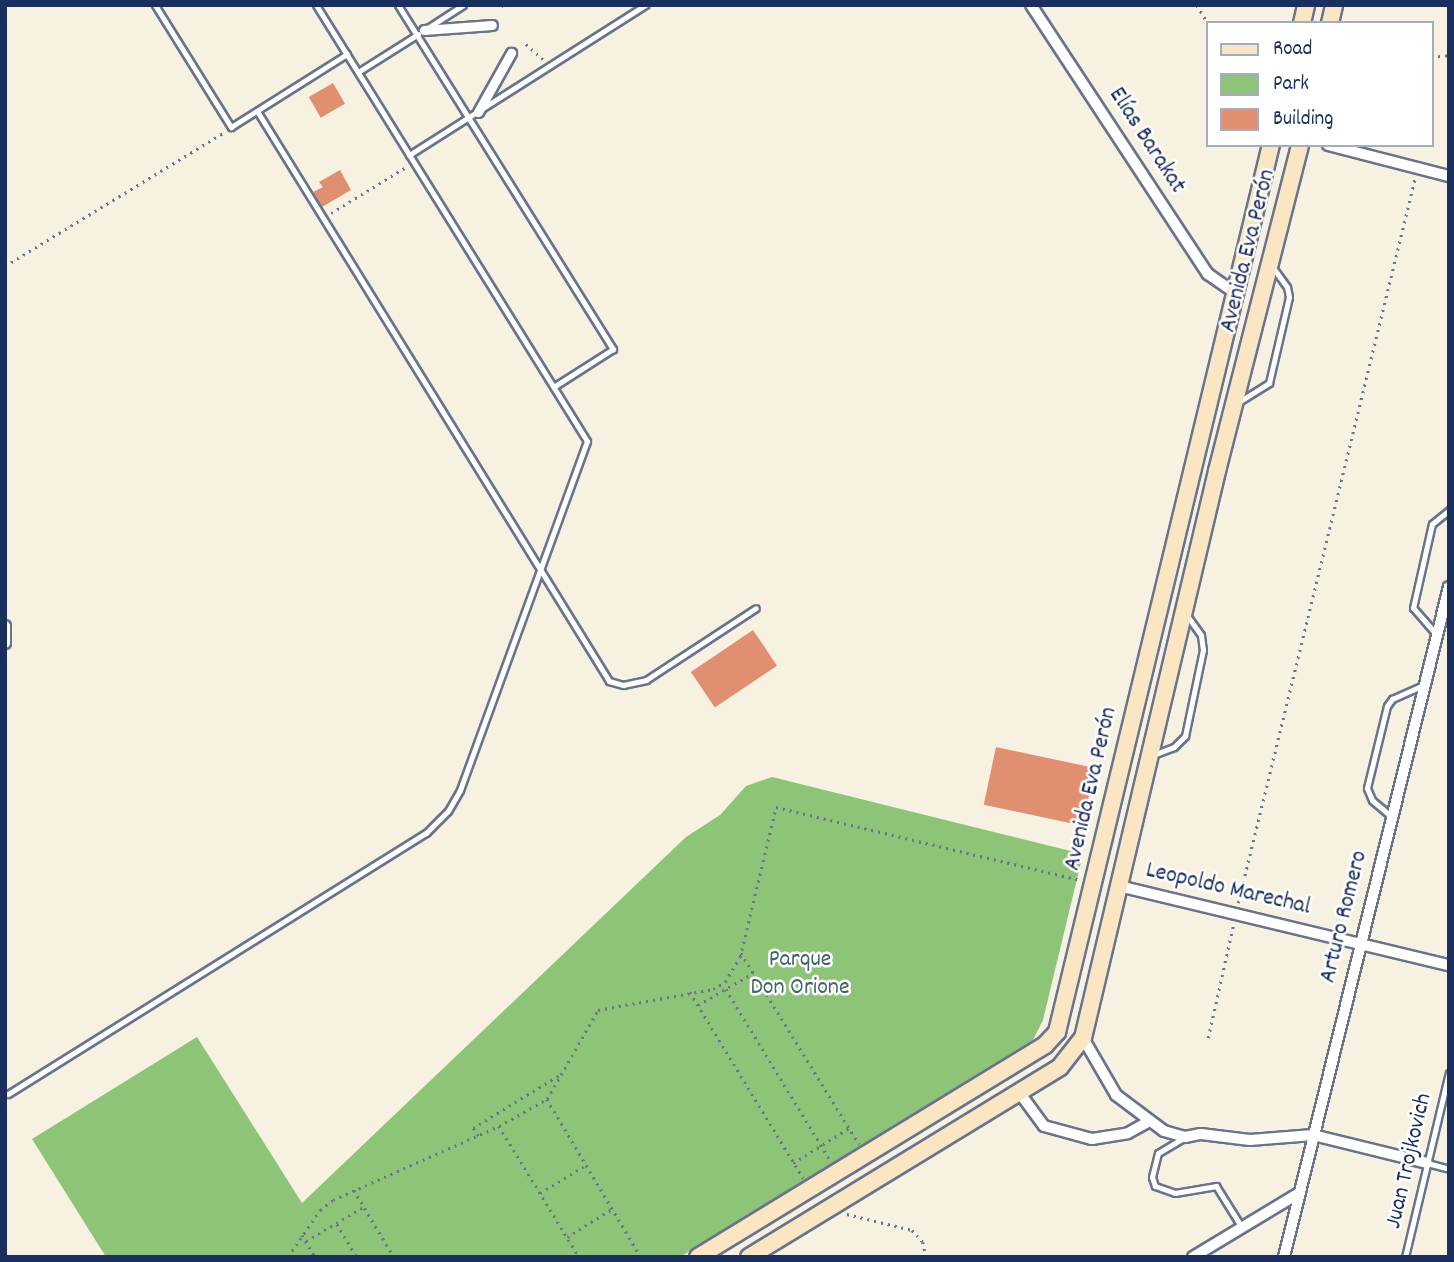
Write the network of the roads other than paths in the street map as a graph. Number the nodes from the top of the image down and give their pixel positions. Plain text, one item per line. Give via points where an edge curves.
1 (155, 5) edge
2 (316, 5) edge
3 (398, 5) edge
4 (463, 5) edge
5 (641, 6) edge
6 (1033, 7) edge
7 (492, 25) dead end
8 (420, 33) junction
9 (511, 53) dead end
10 (347, 54) junction
11 (359, 72) junction
12 (257, 111) junction
13 (478, 111) junction
14 (468, 118) junction
15 (1271, 147) edge
16 (1299, 147) edge
17 (1336, 147) edge
18 (409, 155) junction
19 (1449, 176) edge
20 (1254, 218) junction
21 (1280, 221) junction
22 (1269, 263) junction
23 (1234, 292) junction
24 (555, 386) junction
25 (1234, 404) junction
26 (1192, 467) junction
27 (1217, 471) junction
28 (1449, 510) edge
29 (539, 573) junction
30 (1449, 587) edge
31 (756, 608) dead end
32 (1184, 612) junction
33 (5, 627) edge
34 (1437, 635) junction
35 (5, 643) edge
36 (1424, 685) junction
37 (1125, 749) junction
38 (1150, 755) junction
39 (1392, 817) junction
40 (1119, 886) junction
41 (1360, 943) junction
42 (1449, 965) edge
43 (1071, 976) junction
44 (1096, 981) junction
45 (1083, 1038) junction
46 (1449, 1073) edge
47 (1019, 1092) junction
48 (8, 1094) dead end
49 (1148, 1122) junction
50 (1313, 1135) junction
51 (1185, 1137) junction
52 (1427, 1163) junction
53 (1449, 1168) edge
54 (1299, 1193) junction
55 (1241, 1226) junction
56 (698, 1257) edge
57 (749, 1257) edge
58 (1193, 1257) edge
59 (1284, 1257) edge
60 (1405, 1257) edge

1 - 12 lane via 231,127
2 - 10 lane
3 - 8 lane
4 - 8 lane
5 - 13 lane
6 - 23 street, Elías Barakat via 1208,274
7 - 8 street
8 - 11 lane
8 - 14 lane
9 - 13 street
10 - 11 lane
10 - 12 lane
11 - 18 lane
12 - 29 lane
13 - 14 lane
14 - 18 lane
14 - 24 lane via 613,349
15 - 20 main road, Avenida Eva Perón
16 - 21 main road, Avenida Eva Perón
17 - 19 street
18 - 24 lane
20 - 21 main road
20 - 23 main road, Avenida Eva Perón
21 - 22 main road, Avenida Eva Perón
22 - 25 main road, Avenida Eva Perón
22 - 25 lane via 1289,292 1269,383
23 - 26 main road, Avenida Eva Perón
24 - 29 lane via 587,441
25 - 27 main road, Avenida Eva Perón
26 - 27 main road
26 - 37 main road, Avenida Eva Perón
27 - 32 main road, Avenida Eva Perón
28 - 34 lane via 1432,524 1413,608
29 - 31 lane via 609,681 617,684 646,680
29 - 48 lane via 460,790 433,826
30 - 34 street, Arturo Romero
32 - 38 main road, Avenida Eva Perón
32 - 38 lane via 1203,643 1185,736 1174,747
33 - 35 street
34 - 36 street, Arturo Romero
36 - 39 street, Arturo Romero
36 - 39 lane via 1392,699 1387,706 1367,788 1372,800
37 - 38 main road
37 - 43 main road, Avenida Eva Perón
38 - 40 main road, Avenida Eva Perón
39 - 41 street, Arturo Romero
40 - 41 street, Leopoldo Marechal
40 - 44 main road, Avenida Eva Perón
41 - 42 street, Leopoldo Marechal
41 - 50 street, Arturo Romero
43 - 44 main road
43 - 56 main road, Avenida Eva Perón via 1052,1039
44 - 45 main road, Avenida Eva Perón
45 - 47 main road, Avenida Eva Perón via 1070,1059
45 - 49 street via 1116,1095
46 - 52 lane, Juan Trojkovich
47 - 49 street via 1044,1126 1092,1139 1128,1133
47 - 57 main road, Avenida Eva Perón
49 - 51 street
50 - 51 street via 1250,1140 1201,1134
50 - 52 street
50 - 54 street, Arturo Romero
51 - 55 lane via 1158,1153 1152,1177 1155,1186 1175,1193 1216,1186
52 - 53 lane
52 - 60 lane, Juan Trojkovich
54 - 55 street
54 - 59 street, Arturo Romero
55 - 58 street

